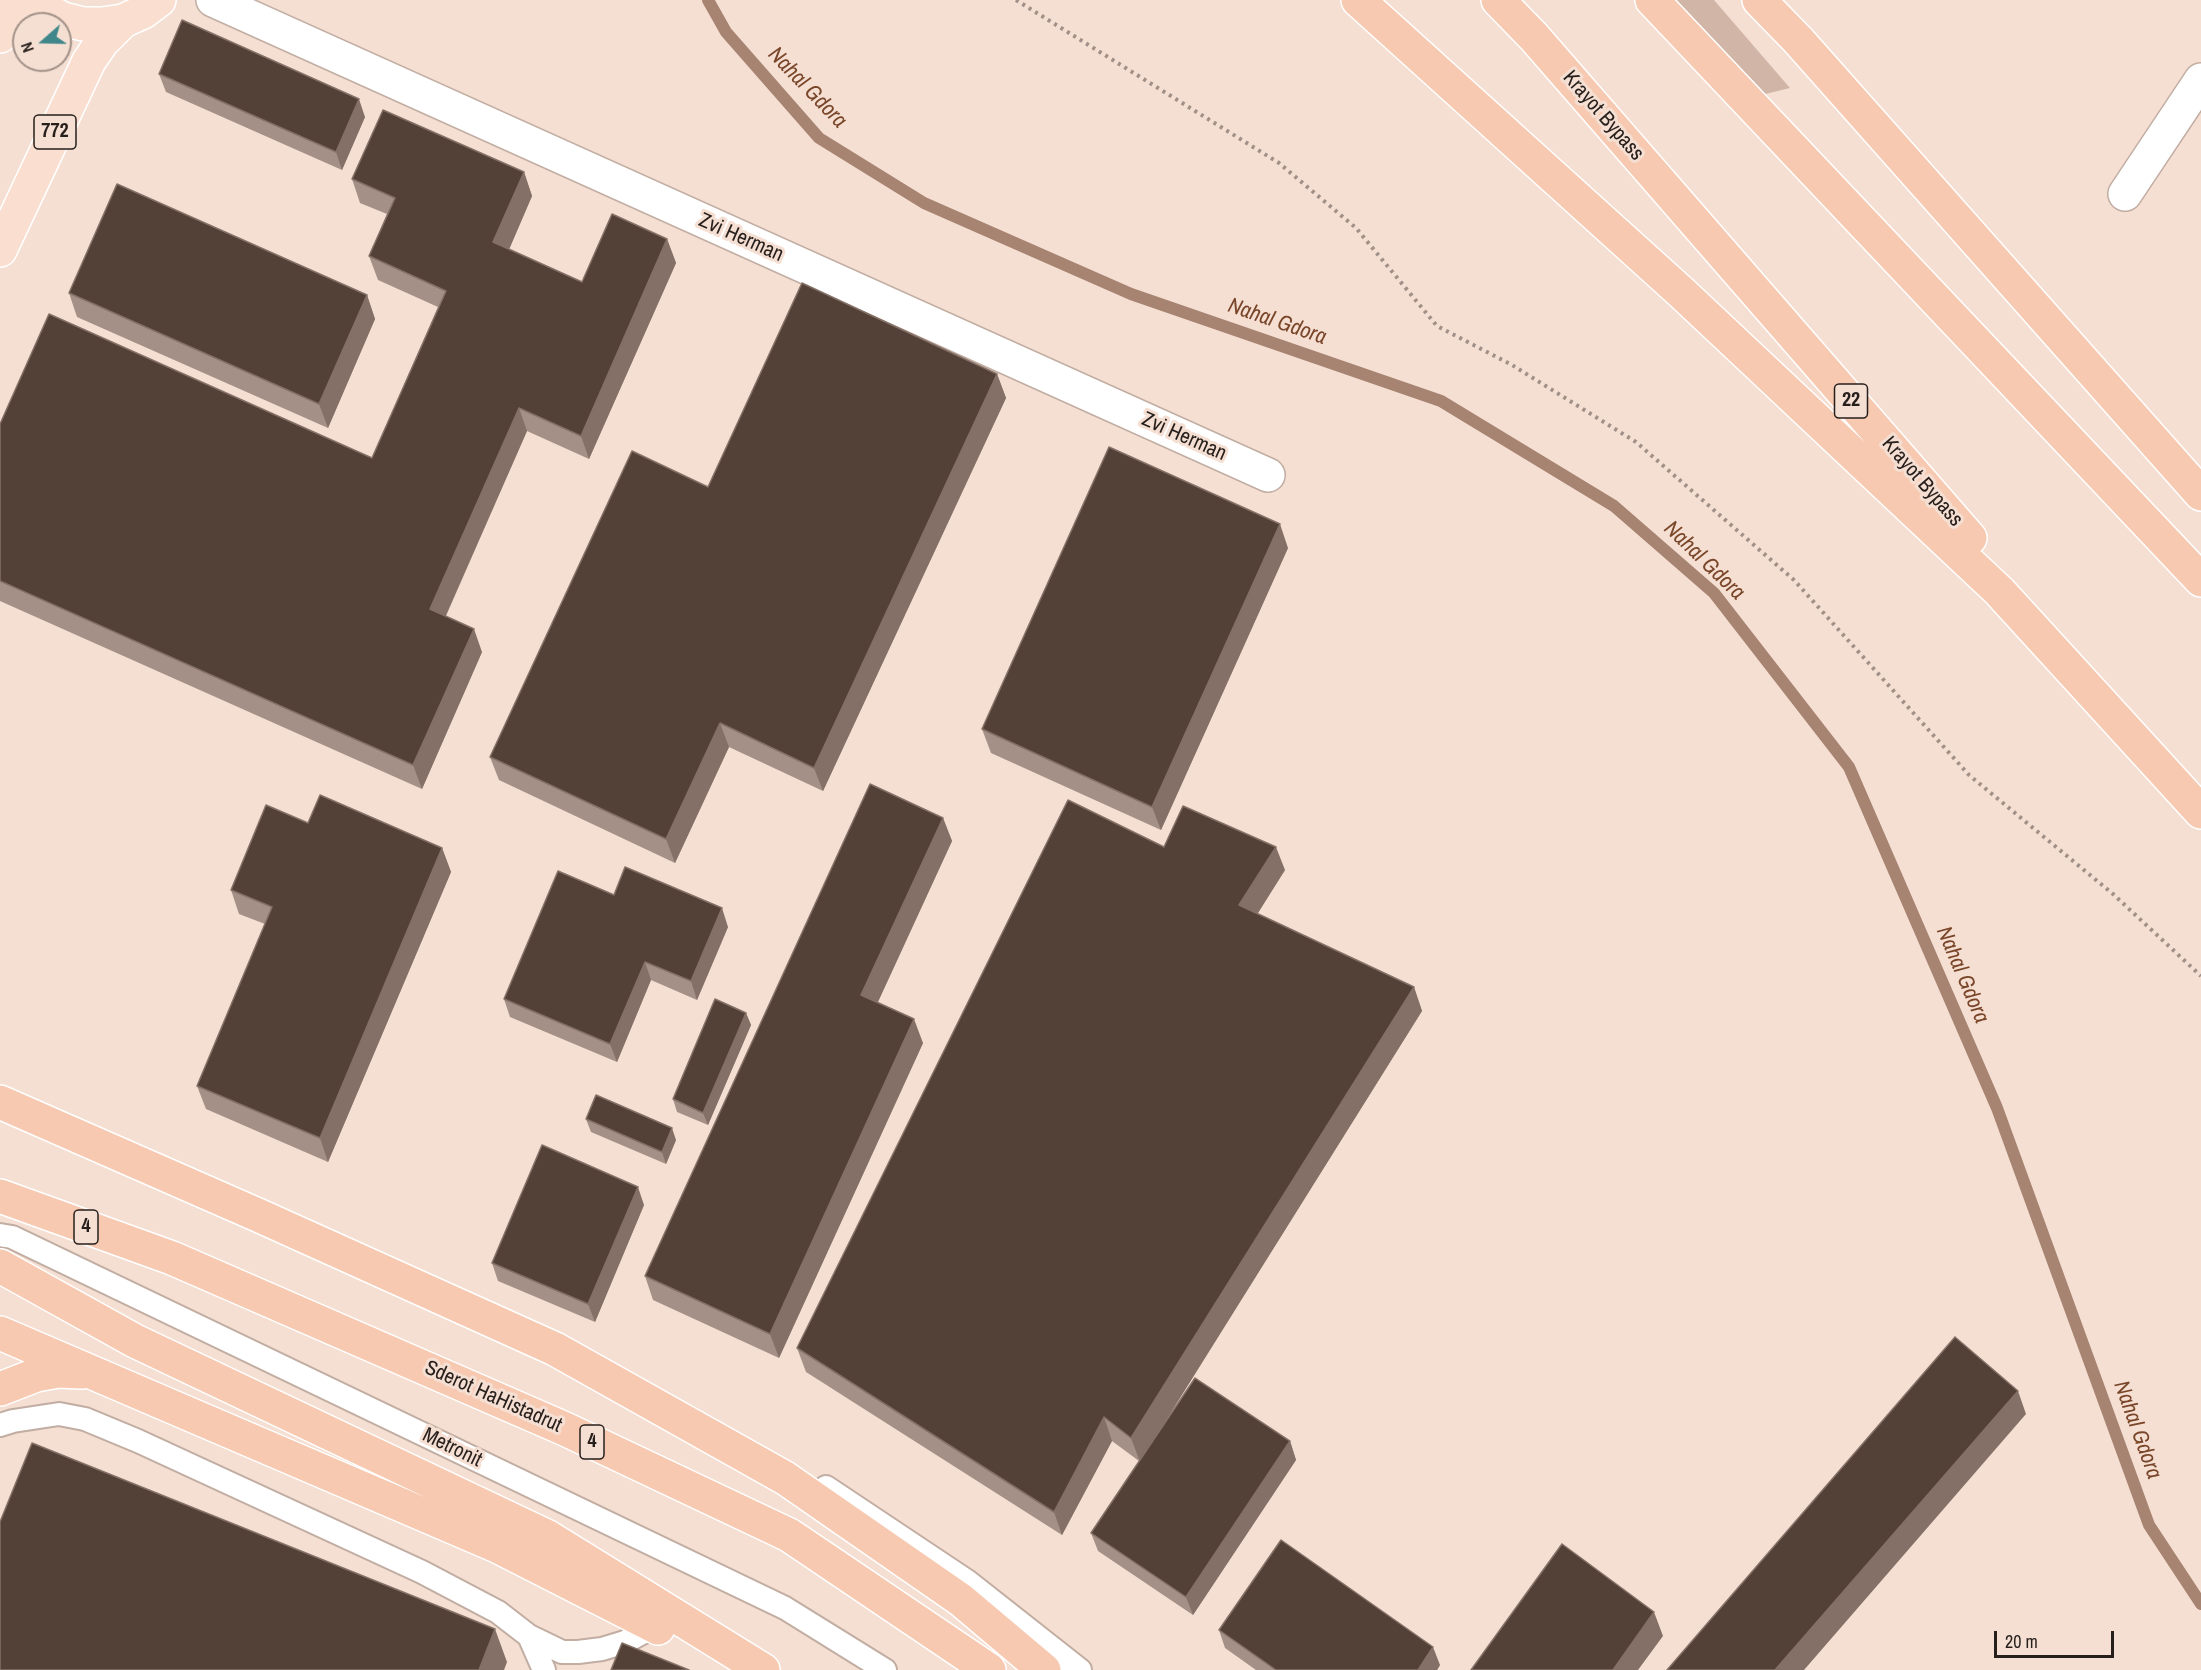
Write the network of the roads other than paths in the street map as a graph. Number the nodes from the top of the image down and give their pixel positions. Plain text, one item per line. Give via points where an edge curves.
1 (12, 0) edge
2 (34, 0) edge
3 (159, 0) edge
4 (213, 0) edge
5 (1358, 0) edge
6 (1498, 0) edge
7 (1652, 0) edge
8 (1758, 0) edge
9 (123, 21) junction
10 (0, 36) edge
11 (2201, 80) edge
12 (2125, 194) dead end
13 (0, 250) edge
14 (1268, 475) dead end
15 (2201, 494) edge
16 (2201, 580) edge
17 (2201, 804) edge
18 (2201, 812) edge
19 (0, 1102) edge
20 (0, 1196) edge
21 (260, 1216) junction
22 (3, 1241) edge
23 (0, 1333) edge
24 (90, 1373) junction
25 (0, 1389) edge
26 (0, 1425) edge
27 (655, 1626) junction
28 (529, 1636) junction
29 (544, 1670) edge
30 (727, 1670) edge
31 (763, 1670) edge
32 (885, 1670) edge
33 (989, 1670) edge
34 (1044, 1670) edge
35 (1080, 1670) edge

1 - 10 main road
2 - 9 main road via 63,19 83,24
3 - 9 main road
4 - 14 street, Zvi Herman
5 - 18 highway via 1682,293 1999,591
6 - 17 highway, Krayot Bypass / 22
7 - 16 highway
8 - 15 highway
9 - 13 main road, 772 via 88,61
11 - 12 street
19 - 21 highway
20 - 33 highway, Sderot HaHistadrut / 4 via 172,1258 565,1429 789,1535
21 - 34 highway via 555,1349 785,1478 961,1600
21 - 35 lane via 555,1334 784,1459 967,1581
22 - 31 highway via 135,1341 548,1537
22 - 32 lane, Metronit via 785,1608
23 - 24 highway
24 - 25 highway via 58,1371
24 - 27 highway via 497,1546
26 - 28 lane via 58,1414 85,1419 422,1572 498,1612
27 - 28 lane via 625,1642 578,1652 562,1652
27 - 30 highway
28 - 29 lane

